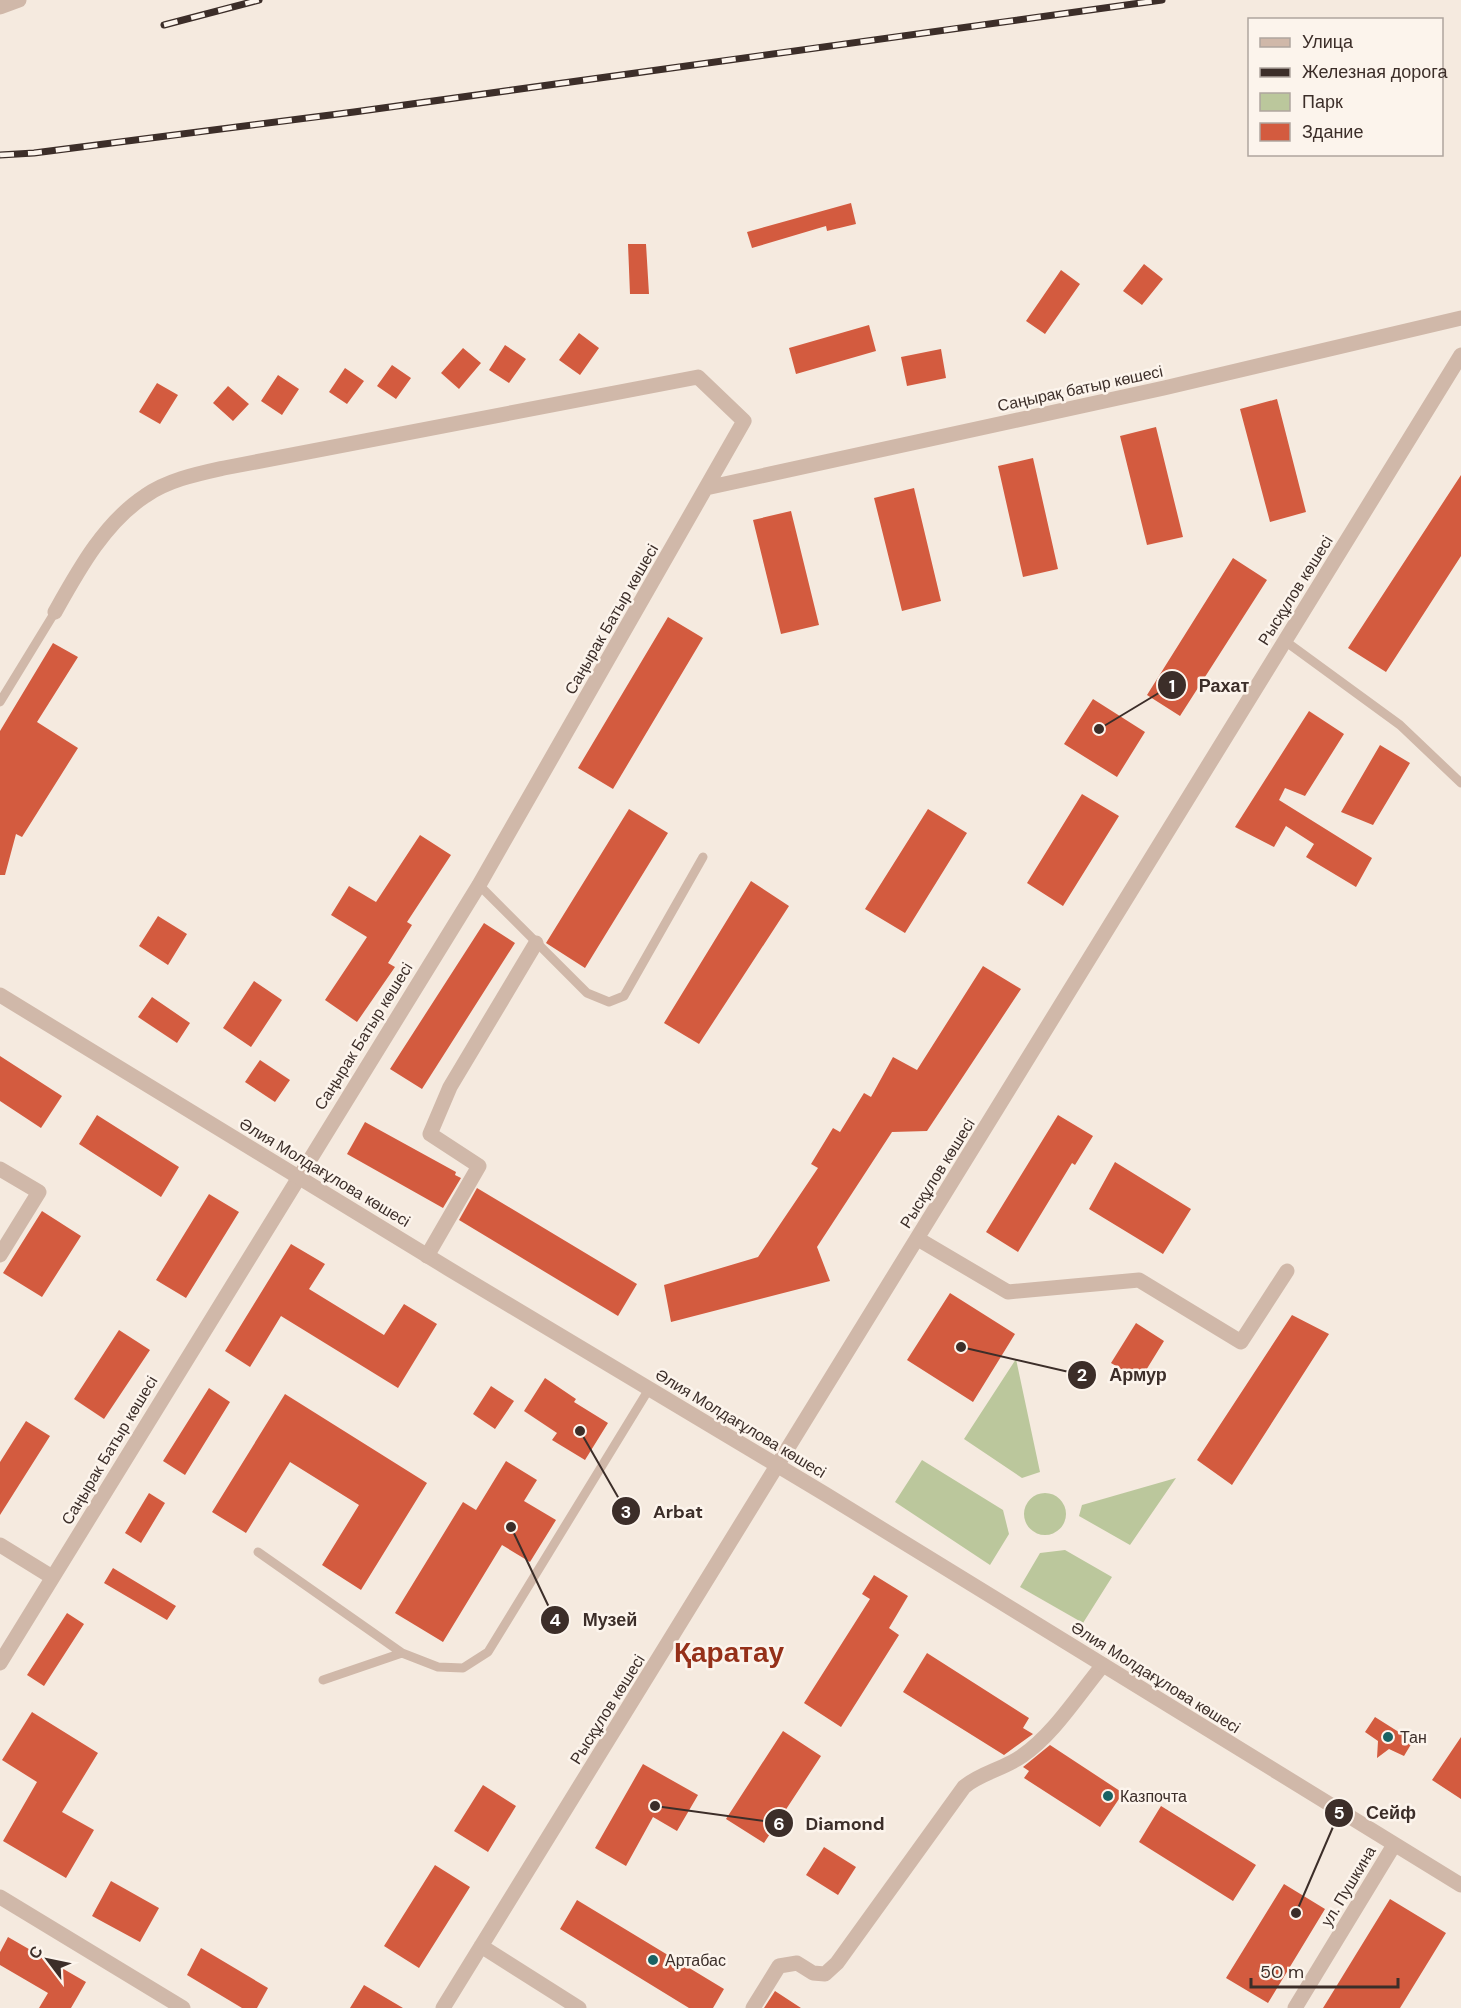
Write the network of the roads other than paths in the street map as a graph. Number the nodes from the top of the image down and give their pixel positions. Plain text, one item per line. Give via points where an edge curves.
1 (19, 0) edge
2 (0, 7) edge
3 (1461, 318) edge
4 (1461, 355) edge
5 (706, 488) junction
6 (55, 612) joint
7 (1285, 641) junction
8 (0, 702) edge
9 (1461, 783) edge
10 (703, 856) dead end
11 (478, 885) junction
12 (536, 943) junction
13 (0, 995) edge
14 (0, 1169) edge
15 (297, 1177) junction
16 (918, 1239) junction
17 (0, 1256) edge
18 (427, 1256) junction
19 (1287, 1271) dead end
20 (650, 1389) junction
21 (778, 1466) junction
22 (0, 1545) edge
23 (258, 1552) dead end
24 (52, 1577) junction
25 (402, 1653) junction
26 (0, 1663) edge
27 (1103, 1665) junction
28 (322, 1680) dead end
29 (1394, 1845) junction
30 (1461, 1885) edge
31 (0, 1897) edge
32 (481, 1946) junction
33 (183, 2008) edge
34 (443, 2008) edge
35 (579, 2008) edge
36 (753, 2008) edge
37 (1295, 2008) edge

1 - 2 street
3 - 5 street, Саңырақ батыр көшесі via 1164,388
4 - 7 street, Рысқұлов көшесі
5 - 6 street, Саңырак Батыр көшесі via 744,421 698,377 183,478 146,495 118,518 76,575
5 - 11 street, Саңырак Батыр көшесі
6 - 8 lane
7 - 9 lane via 1400,726
7 - 16 street, Рысқұлов көшесі
10 - 12 lane via 624,996 609,1002 587,993
11 - 12 lane
11 - 15 street, Саңырак Батыр көшесі
12 - 18 street via 450,1087 430,1134 479,1166
13 - 15 street, Әлия Молдағұлова көшесі
14 - 17 street via 39,1192
15 - 18 street, Әлия Молдағұлова көшесі
15 - 24 street, Саңырак Батыр көшесі
16 - 19 street via 1008,1292 1140,1281 1241,1342
16 - 21 street, Рысқұлов көшесі
18 - 20 street, Әлия Молдағұлова көшесі
20 - 21 street, Әлия Молдағұлова көшесі
20 - 25 lane via 488,1652 463,1668 438,1667
21 - 27 street, Әлия Молдағұлова көшесі
21 - 32 street, Рысқұлов көшесі
22 - 24 street
23 - 25 lane
24 - 26 street, Саңырак Батыр көшесі
25 - 28 lane
27 - 29 street, Әлия Молдағұлова көшесі
27 - 36 street via 1037,1744 964,1787 837,1963 825,1974 797,1963 779,1966
29 - 30 street, Әлия Молдағұлова көшесі
29 - 37 street, ул. Пушкина
31 - 33 street
32 - 34 street, Рысқұлов көшесі
32 - 35 street

